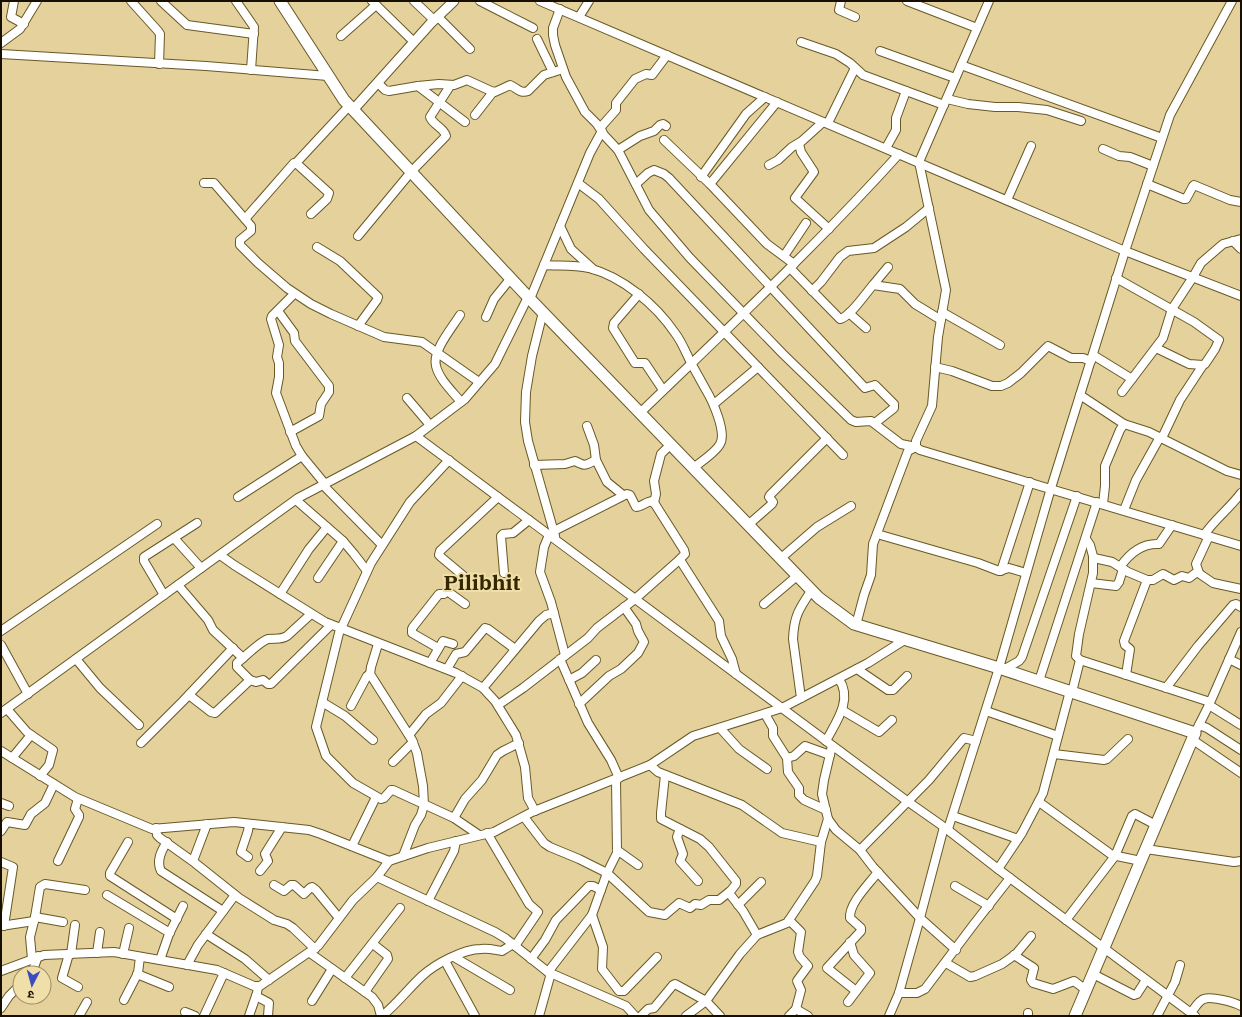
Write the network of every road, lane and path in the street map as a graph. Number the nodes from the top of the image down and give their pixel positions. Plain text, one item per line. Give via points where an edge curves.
1 (37, 1) edge
2 (131, 1) edge
3 (161, 1) edge
4 (236, 1) edge
5 (280, 1) edge
6 (414, 1) edge
7 (454, 1) edge
8 (480, 1) edge
9 (540, 1) edge
10 (589, 1) edge
11 (841, 1) edge
12 (907, 1) edge
13 (989, 1) edge
14 (1232, 1) edge
15 (11, 2) edge
16 (374, 3) edge
17 (560, 9) junction
18 (855, 17) dead end
19 (436, 18) junction
20 (579, 18) junction
21 (24, 24) junction
22 (533, 28) dead end
23 (977, 28) junction
24 (254, 34) junction
25 (341, 36) dead end
26 (537, 39) dead end
27 (414, 42) junction
28 (802, 42) dead end
29 (1, 43) edge
30 (470, 49) dead end
31 (880, 51) dead end
32 (1, 54) edge
33 (667, 55) junction
34 (159, 64) junction
35 (961, 65) junction
36 (855, 68) junction
37 (251, 70) junction
38 (553, 72) junction
39 (564, 72) junction
40 (328, 76) junction
41 (956, 78) junction
42 (378, 83) junction
43 (418, 86) junction
44 (450, 86) junction
45 (906, 91) junction
46 (493, 92) junction
47 (765, 97) junction
48 (439, 102) junction
49 (777, 102) junction
50 (945, 102) junction
51 (351, 108) junction
52 (475, 115) dead end
53 (1081, 121) dead end
54 (465, 122) dead end
55 (825, 122) junction
56 (666, 126) dead end
57 (601, 130) junction
58 (1162, 138) junction
59 (664, 140) dead end
60 (799, 144) junction
61 (1031, 146) dead end
62 (886, 148) junction
63 (1103, 149) dead end
64 (618, 150) junction
65 (899, 154) junction
66 (919, 162) junction
67 (296, 163) junction
68 (768, 165) dead end
69 (1153, 166) junction
70 (411, 172) junction
71 (701, 177) junction
72 (204, 183) dead end
73 (578, 183) junction
74 (636, 184) junction
75 (710, 184) junction
76 (1147, 184) junction
77 (1007, 200) junction
78 (1241, 202) edge
79 (929, 208) junction
80 (311, 214) dead end
81 (244, 218) junction
82 (806, 223) dead end
83 (560, 226) junction
84 (829, 229) junction
85 (358, 236) dead end
86 (1237, 240) edge
87 (317, 247) dead end
88 (1241, 249) edge
89 (1125, 251) junction
90 (784, 256) junction
91 (544, 265) junction
92 (792, 266) junction
93 (888, 267) dead end
94 (594, 270) junction
95 (1193, 277) junction
96 (511, 278) junction
97 (1116, 278) junction
98 (873, 285) junction
99 (771, 287) junction
100 (812, 291) junction
101 (294, 294) junction
102 (639, 294) junction
103 (1241, 296) edge
104 (530, 298) junction
105 (1172, 309) junction
106 (278, 311) junction
107 (543, 312) junction
108 (942, 312) junction
109 (743, 313) junction
110 (849, 313) junction
111 (460, 315) dead end
112 (486, 317) dead end
113 (941, 320) junction
114 (358, 326) junction
115 (866, 328) dead end
116 (724, 331) junction
117 (1000, 345) dead end
118 (1156, 348) junction
119 (437, 352) junction
120 (1092, 358) junction
121 (691, 363) junction
122 (1203, 365) junction
123 (758, 367) junction
124 (935, 367) junction
125 (1132, 380) junction
126 (479, 382) junction
127 (663, 390) junction
128 (1122, 392) dead end
129 (1080, 395) junction
130 (407, 398) dead end
131 (461, 402) junction
132 (714, 404) junction
133 (640, 413) junction
134 (875, 423) junction
135 (1124, 424) junction
136 (430, 425) junction
137 (587, 426) dead end
138 (290, 432) junction
139 (416, 436) junction
140 (827, 438) junction
141 (1161, 438) junction
142 (670, 444) junction
143 (916, 447) junction
144 (301, 455) junction
145 (843, 455) dead end
146 (449, 460) junction
147 (596, 460) junction
148 (534, 465) junction
149 (693, 468) junction
150 (1241, 475) edge
151 (1030, 482) junction
152 (324, 485) junction
153 (1051, 488) junction
154 (1241, 493) edge
155 (623, 496) junction
156 (1077, 496) junction
157 (238, 497) dead end
158 (498, 497) junction
159 (296, 500) junction
160 (654, 503) junction
161 (1100, 503) junction
162 (851, 506) dead end
163 (1124, 510) junction
164 (529, 520) junction
165 (197, 523) dead end
166 (157, 524) dead end
167 (748, 525) junction
168 (1172, 525) junction
169 (326, 527) junction
170 (877, 534) junction
171 (553, 535) junction
172 (1207, 535) junction
173 (174, 538) junction
174 (1086, 538) junction
175 (342, 541) junction
176 (382, 545) junction
177 (1241, 546) edge
178 (220, 554) junction
179 (1094, 558) junction
180 (780, 559) junction
181 (680, 560) junction
182 (201, 568) junction
183 (1121, 568) junction
184 (367, 571) junction
185 (1001, 571) junction
186 (504, 573) dead end
187 (1026, 573) junction
188 (1199, 573) junction
189 (797, 576) junction
190 (318, 578) dead end
191 (466, 578) dead end
192 (1147, 580) junction
193 (1091, 583) junction
194 (178, 585) junction
195 (1241, 589) edge
196 (812, 590) junction
197 (280, 594) junction
198 (164, 595) junction
199 (635, 599) junction
200 (465, 604) dead end
201 (764, 604) dead end
202 (624, 607) junction
203 (1241, 607) edge
204 (554, 613) junction
205 (311, 614) junction
206 (856, 624) junction
207 (331, 625) junction
208 (341, 629) junction
209 (1, 630) edge
210 (1241, 632) edge
211 (906, 639) junction
212 (378, 644) junction
213 (453, 644) dead end
214 (1, 645) edge
215 (232, 648) junction
216 (438, 648) junction
217 (514, 649) junction
218 (562, 657) junction
219 (243, 658) junction
220 (76, 659) junction
221 (1229, 659) junction
222 (596, 660) dead end
223 (1080, 660) junction
224 (430, 663) junction
225 (1241, 665) edge
226 (447, 669) junction
227 (857, 669) junction
228 (1001, 669) junction
229 (370, 674) junction
230 (736, 674) junction
231 (1126, 675) junction
232 (462, 676) junction
233 (907, 676) dead end
234 (839, 678) junction
235 (250, 680) junction
236 (569, 680) junction
237 (1038, 681) junction
238 (483, 688) junction
239 (1166, 688) junction
240 (1071, 692) junction
241 (28, 694) junction
242 (189, 695) junction
243 (801, 698) junction
244 (322, 702) junction
245 (580, 704) junction
246 (1210, 704) junction
247 (498, 705) junction
248 (351, 706) dead end
249 (782, 708) junction
250 (842, 710) junction
251 (986, 710) junction
252 (4, 711) edge
253 (765, 714) junction
254 (892, 720) dead end
255 (138, 725) dead end
256 (1241, 725) edge
257 (720, 728) junction
258 (1195, 733) junction
259 (31, 735) junction
260 (1058, 736) junction
261 (1128, 738) dead end
262 (411, 739) junction
263 (373, 740) dead end
264 (976, 740) junction
265 (141, 743) dead end
266 (519, 743) junction
267 (829, 743) junction
268 (1241, 750) edge
269 (1, 751) edge
270 (1054, 754) junction
271 (830, 755) junction
272 (12, 758) junction
273 (787, 758) junction
274 (393, 762) dead end
275 (650, 765) junction
276 (768, 769) dead end
277 (1241, 773) edge
278 (665, 775) junction
279 (40, 776) junction
280 (617, 778) junction
281 (54, 784) junction
282 (376, 796) junction
283 (78, 798) junction
284 (907, 801) junction
285 (1039, 802) junction
286 (424, 805) junction
287 (826, 810) junction
288 (535, 811) junction
289 (953, 816) junction
290 (524, 817) junction
291 (454, 818) junction
292 (828, 820) junction
293 (207, 824) junction
294 (249, 824) junction
295 (1156, 824) junction
296 (282, 827) junction
297 (156, 828) junction
298 (946, 828) junction
299 (680, 829) junction
300 (1, 832) edge
301 (483, 834) junction
302 (1018, 839) junction
303 (456, 841) junction
304 (128, 842) dead end
305 (166, 842) junction
306 (821, 842) junction
307 (352, 846) junction
308 (1146, 849) junction
309 (617, 850) junction
310 (860, 850) junction
311 (403, 856) junction
312 (1115, 856) junction
313 (248, 857) dead end
314 (58, 861) dead end
315 (193, 861) junction
316 (390, 861) junction
317 (1141, 861) junction
318 (1241, 861) edge
319 (1, 862) edge
320 (638, 865) dead end
321 (998, 869) junction
322 (260, 871) dead end
323 (878, 872) junction
324 (607, 873) junction
325 (377, 877) junction
326 (1010, 878) junction
327 (698, 881) dead end
328 (761, 882) dead end
329 (274, 885) dead end
330 (956, 886) dead end
331 (85, 890) dead end
332 (601, 890) junction
333 (729, 892) junction
334 (107, 895) dead end
335 (235, 895) junction
336 (428, 901) junction
337 (4, 903) edge
338 (738, 905) junction
339 (183, 906) dead end
340 (989, 906) junction
341 (400, 908) dead end
342 (223, 911) junction
343 (592, 915) junction
344 (339, 918) junction
345 (920, 918) junction
346 (35, 919) junction
347 (177, 919) junction
348 (789, 920) junction
349 (1066, 920) junction
350 (63, 922) dead end
351 (3, 926) edge
352 (75, 926) dead end
353 (129, 928) dead end
354 (100, 932) dead end
355 (170, 934) junction
356 (206, 934) junction
357 (757, 935) junction
358 (1031, 936) dead end
359 (850, 942) junction
360 (373, 944) junction
361 (514, 945) junction
362 (1104, 948) junction
363 (956, 950) junction
364 (312, 951) junction
365 (97, 953) junction
366 (70, 954) junction
367 (123, 954) junction
368 (1014, 955) junction
369 (140, 957) junction
370 (454, 957) junction
371 (657, 957) dead end
372 (35, 958) junction
373 (531, 959) junction
374 (160, 960) junction
375 (445, 961) junction
376 (946, 963) junction
377 (34, 965) edge
378 (187, 965) junction
379 (1180, 965) dead end
380 (332, 969) junction
381 (1, 971) edge
382 (224, 973) junction
383 (549, 973) junction
384 (137, 974) junction
385 (1093, 974) junction
386 (345, 978) junction
387 (269, 980) junction
388 (1146, 980) junction
389 (258, 986) junction
390 (78, 987) dead end
391 (169, 987) dead end
392 (510, 990) dead end
393 (1086, 990) junction
394 (365, 992) junction
395 (856, 992) junction
396 (12, 993) edge
397 (899, 993) junction
398 (256, 996) junction
399 (1168, 996) junction
400 (124, 1000) dead end
401 (312, 1001) dead end
402 (706, 1001) junction
403 (87, 1002) dead end
404 (848, 1002) dead end
405 (1241, 1006) edge
406 (1, 1008) edge
407 (796, 1009) junction
408 (185, 1012) dead end
409 (1193, 1014) edge
410 (79, 1016) edge
411 (195, 1016) edge
412 (204, 1016) edge
413 (249, 1016) edge
414 (268, 1016) edge
415 (382, 1016) edge
416 (475, 1016) edge
417 (539, 1016) edge
418 (635, 1016) edge
419 (641, 1016) edge
420 (686, 1016) edge
421 (720, 1016) edge
422 (789, 1016) edge
423 (808, 1016) edge
424 (889, 1016) edge
425 (1075, 1016) edge
426 (1157, 1016) edge

1 - 21 street
2 - 34 street via 160,34
3 - 24 street via 187,25
4 - 24 street via 252,23
5 - 40 main road
6 - 19 street
7 - 19 street
8 - 22 street
9 - 17 street
10 - 20 street
11 - 18 street via 839,10
12 - 23 street
13 - 23 street
14 - 58 street via 1170,115
15 - 21 street via 14,9 12,16
16 - 25 street
16 - 27 street
17 - 20 street
17 - 39 street via 553,35
19 - 27 street
19 - 30 street
20 - 33 street
21 - 29 street
23 - 35 street
24 - 37 street
26 - 38 street
27 - 42 street
28 - 36 street via 836,54
31 - 41 street
32 - 34 street
33 - 47 street
33 - 57 street via 652,75 646,74 635,79 616,103 616,110
34 - 37 street
35 - 41 street
35 - 58 street
36 - 45 street via 863,75
36 - 55 street
37 - 40 street
38 - 39 street
38 - 46 street via 538,79 528,91 521,92 510,85
39 - 57 street via 585,112
40 - 51 main road
41 - 50 street
42 - 43 street via 387,91
42 - 51 street
43 - 44 street
43 - 48 street
44 - 46 street via 467,80
44 - 48 street
45 - 50 street
45 - 62 street via 896,118 896,130
46 - 52 street
47 - 49 street
47 - 71 street via 746,114
48 - 54 street
48 - 70 street via 430,119 445,132 446,136
49 - 55 street
49 - 75 street
50 - 53 street via 1047,110
50 - 66 street
51 - 67 street
51 - 70 main road
55 - 60 street
55 - 62 street
56 - 64 street via 660,125 654,131 640,136
57 - 64 street
57 - 73 street
58 - 69 street
59 - 71 street
60 - 68 street
60 - 84 street via 814,172 795,198
61 - 77 street
62 - 65 street
63 - 69 street
64 - 74 street
65 - 66 street
65 - 84 street
66 - 77 street
66 - 79 street
67 - 80 street via 329,193 327,199
67 - 81 street
69 - 76 street
70 - 85 street
70 - 96 main road
71 - 75 street
72 - 81 street via 214,183
73 - 83 street
73 - 116 street via 599,199
74 - 99 street via 650,171 664,174
74 - 109 street via 654,217
75 - 90 street via 768,244
76 - 78 street via 1184,199 1194,185
76 - 89 street
77 - 89 street
79 - 100 street via 874,248 848,251
79 - 108 street via 946,290
81 - 101 street via 251,231 240,240 240,245
82 - 90 street
83 - 91 street
83 - 94 street via 571,249
84 - 92 street
86 - 88 street
86 - 95 street via 1214,250 1201,263
87 - 114 street via 340,261 378,297
89 - 95 street
89 - 97 street
90 - 92 street
91 - 94 street via 576,266
91 - 104 street
92 - 99 street
92 - 100 street
93 - 98 street
94 - 102 street via 621,282
95 - 103 street
95 - 105 street
96 - 104 main road
96 - 112 street via 494,299
97 - 105 street
97 - 120 street
98 - 110 street
98 - 113 street via 900,289 915,304
99 - 109 street
99 - 134 street via 866,388 875,385 894,404 894,408
100 - 110 street via 840,319
101 - 106 street
101 - 114 street
102 - 121 street via 675,333
102 - 127 street via 614,323 613,328 635,363 645,363
104 - 107 main road
104 - 126 street via 495,364
105 - 118 street via 1166,331
105 - 122 street via 1219,340
106 - 138 street via 271,319 279,345 276,393
106 - 138 street via 294,333 295,340 329,386 319,416
107 - 133 main road
107 - 148 street via 524,401 525,422
108 - 113 street
108 - 117 street
109 - 116 street
109 - 134 street via 851,420 871,420
110 - 115 street
111 - 119 street
113 - 124 street
114 - 119 street via 384,336 420,341
116 - 121 street
116 - 123 street
118 - 122 street via 1189,364
118 - 125 street
119 - 126 street
119 - 131 street via 438,373
120 - 124 street via 1071,358 1048,346 1008,384 997,387
120 - 125 street
120 - 129 street
121 - 127 street
121 - 132 street
122 - 141 street via 1180,400
123 - 132 street
123 - 140 street
124 - 143 street via 932,406 916,440
125 - 128 street
126 - 131 street
127 - 133 street
129 - 135 street
129 - 153 street
130 - 136 street
131 - 136 street
132 - 149 street via 722,433 720,444
133 - 142 main road
134 - 143 street via 901,444
135 - 141 street via 1143,429
135 - 161 street via 1105,466 1105,486
136 - 139 street
137 - 147 street
138 - 144 street
139 - 146 street
139 - 152 street
140 - 145 street
140 - 167 street via 770,495 772,504
141 - 150 street via 1227,471
141 - 163 street via 1136,480
142 - 149 main road
142 - 160 street via 661,454 654,481
143 - 151 street
143 - 170 street via 908,451
144 - 152 street
144 - 157 street
146 - 158 street
146 - 176 street via 410,502
147 - 148 street via 583,465 575,461 565,464
147 - 155 street via 607,482
148 - 171 street
149 - 167 main road
151 - 153 street
151 - 185 street
152 - 159 street
152 - 176 street
153 - 156 street
153 - 187 street
154 - 172 street via 1233,505 1211,526
155 - 160 street via 630,496 636,507 651,500
155 - 171 street
156 - 161 street
156 - 228 street via 1022,657
158 - 164 street
158 - 191 street via 440,551 439,555
159 - 169 street
159 - 178 street
160 - 181 street via 684,550 685,554
161 - 163 street
161 - 174 street
162 - 180 street via 817,527
163 - 168 street
164 - 171 street
164 - 186 street via 513,533 501,536
165 - 173 street
166 - 209 street
167 - 180 main road
168 - 172 street
168 - 183 street via 1159,544 1149,544 1136,550 1126,558
169 - 175 street
169 - 197 street
170 - 185 street
170 - 206 street via 872,548 871,575
171 - 199 street
171 - 204 street via 544,547 540,572
172 - 177 street
172 - 188 street via 1196,564
173 - 182 street
173 - 198 street via 144,559
174 - 179 street
174 - 237 street
175 - 184 street
175 - 190 street
176 - 184 street
178 - 182 street
178 - 197 street
179 - 183 street via 1112,562
179 - 193 street
180 - 189 main road
181 - 199 street
181 - 230 street via 719,621 721,636
182 - 194 street
183 - 192 street
183 - 193 street via 1116,586
184 - 208 street
185 - 187 street via 1009,568
187 - 228 street
188 - 192 street via 1189,578 1182,576 1174,580 1163,574 1153,580
188 - 195 street via 1213,583
189 - 196 main road
189 - 201 street
192 - 231 street via 1124,641 1130,649
193 - 223 street via 1079,634 1076,656
194 - 198 street
194 - 215 street via 208,620 213,630
196 - 206 main road via 819,598
196 - 243 street via 797,614 793,630
197 - 205 street
198 - 220 street
199 - 202 street
199 - 230 street
200 - 216 street via 448,591 439,594 413,627 412,633
202 - 218 street
202 - 245 street via 644,642 642,648 621,669 608,676
203 - 239 street via 1233,605
204 - 217 street via 543,617
204 - 218 street
205 - 207 street
205 - 219 street via 284,639 265,641
206 - 211 main road
207 - 208 street
207 - 235 street via 271,684 263,680
208 - 212 street
208 - 244 street
210 - 221 street
211 - 227 street
211 - 228 main road
212 - 224 street
212 - 229 street
213 - 216 street via 443,641
214 - 241 street
215 - 219 street
215 - 242 street
216 - 224 street
217 - 226 street via 485,628 465,652 456,654
217 - 238 street
218 - 236 street
218 - 247 street
219 - 235 street via 237,663 237,667
220 - 241 street
220 - 255 street via 100,688
221 - 225 street
221 - 246 street
222 - 236 street via 582,673
223 - 231 street
223 - 240 street
224 - 226 street
226 - 232 street
227 - 233 street via 888,690 893,690
227 - 234 street
228 - 237 main road
228 - 251 street
229 - 248 street
229 - 262 street
230 - 249 street
231 - 239 street
232 - 238 street
232 - 262 street via 441,703 426,714
234 - 243 street
234 - 250 street via 844,690
235 - 242 street via 215,713
236 - 245 street
237 - 240 main road
238 - 247 street
239 - 246 street
240 - 258 main road
240 - 260 street
241 - 252 street
242 - 265 street
243 - 249 street
244 - 263 street via 345,716
244 - 282 street via 316,727 326,756 353,783
245 - 280 street via 588,723 611,760
246 - 256 street
246 - 258 street
247 - 266 street via 513,728
249 - 253 street
249 - 267 street
250 - 254 street via 879,732
250 - 267 street
251 - 260 street
251 - 264 street
252 - 259 street
253 - 257 street
253 - 273 street via 773,728 773,736
257 - 275 street via 693,736
257 - 276 street via 739,748
258 - 268 street via 1207,728
258 - 277 street
258 - 295 main road
259 - 272 street
259 - 279 street via 53,750 49,765
260 - 270 street
261 - 270 street via 1104,760
262 - 274 street
262 - 286 street via 423,786
264 - 284 street via 964,738 929,780
264 - 289 street
266 - 288 street via 525,767 528,798
266 - 291 street via 497,755
267 - 271 street
267 - 284 street
269 - 272 street
270 - 285 street
271 - 273 street via 805,746 794,756
271 - 287 street via 822,794
272 - 279 street
273 - 287 street via 788,772 799,788 801,798
275 - 278 street
275 - 280 street
278 - 299 street via 660,816 664,822
278 - 306 street via 742,805 782,834
279 - 281 street
280 - 288 street
280 - 309 street
281 - 283 street
281 - 300 street via 45,803 31,814 25,825 7,822
282 - 286 street via 384,798 393,790
282 - 307 street
283 - 297 street via 152,829
283 - 314 street via 75,809 79,817
284 - 298 street
284 - 310 street
285 - 302 street
285 - 312 street
286 - 291 street
286 - 311 street
287 - 292 street
288 - 290 street
289 - 298 street
289 - 302 street
290 - 301 street via 494,832
290 - 324 street via 544,843
291 - 301 street
292 - 306 street
292 - 310 street
293 - 294 street
293 - 297 street
293 - 315 street
294 - 296 street
294 - 313 street via 240,852
295 - 308 main road
295 - 312 street via 1133,815
296 - 307 street via 309,830
296 - 322 street via 265,854 268,861
297 - 305 street via 157,834
298 - 321 street
298 - 345 street
299 - 327 street via 677,837 683,854 680,861
299 - 333 street via 704,843 736,880 736,884
301 - 303 street
301 - 361 street via 527,901 538,912
302 - 321 street
303 - 311 street
303 - 336 street via 454,851
304 - 347 street via 110,876
305 - 315 street
305 - 342 street via 160,855 161,871
306 - 348 street via 817,876
307 - 316 street
308 - 317 main road
308 - 318 street
309 - 320 street
309 - 324 street
310 - 323 street
311 - 316 street
312 - 317 street
312 - 349 street
315 - 335 street
316 - 325 street
317 - 362 main road
319 - 337 street via 13,867
321 - 326 street
323 - 345 street
323 - 359 street via 852,906 850,918 861,930
324 - 332 street
324 - 333 street via 649,912 663,915 678,903 690,908 709,900 719,900
325 - 336 street
325 - 344 street
326 - 340 street
326 - 349 street
328 - 338 street
329 - 344 street via 284,892 294,885 303,894 311,887 314,888
330 - 340 street
331 - 346 street via 42,885 39,889
332 - 343 street
332 - 373 street via 589,886 556,920
333 - 338 street
334 - 355 street
335 - 342 street
335 - 364 street via 274,920 290,926
336 - 361 street via 495,932
337 - 351 street
338 - 357 street
339 - 347 street
340 - 363 street
341 - 360 street
342 - 356 street
343 - 371 street via 602,943 602,969 619,991 624,990
343 - 383 street
344 - 364 street
345 - 363 street
345 - 397 street
346 - 350 street
346 - 351 street
346 - 372 street via 30,936
347 - 355 street
348 - 357 street
348 - 407 street via 801,932 798,952 808,966 797,981 801,990
349 - 362 street
352 - 366 street
353 - 367 street
354 - 365 street
355 - 374 street
356 - 378 street
356 - 387 street via 245,959
357 - 402 street
358 - 368 street
359 - 395 street via 854,955 870,973
359 - 395 street via 827,968
360 - 386 street
360 - 394 street via 387,955 388,959
361 - 370 street via 502,951 484,948
361 - 373 street
362 - 385 main road
362 - 388 street
363 - 376 street
364 - 380 street
364 - 387 street
365 - 366 street
365 - 367 street
366 - 372 street via 44,954
366 - 390 street via 62,978
367 - 369 street
368 - 376 street via 1000,965 972,977
368 - 393 street via 1034,968 1031,980 1033,983 1053,990 1074,981
369 - 374 street
369 - 384 street
370 - 375 street
370 - 392 street
372 - 377 street
372 - 381 street
373 - 383 street
374 - 378 street
375 - 415 street via 423,975
375 - 416 street
376 - 397 street via 925,989 918,993
378 - 382 street
379 - 399 street
380 - 386 street
380 - 401 street
382 - 389 street
382 - 412 street
383 - 417 street
383 - 418 street via 626,1006
384 - 391 street
384 - 400 street
385 - 388 street via 1134,995
385 - 393 main road
386 - 394 street
387 - 389 street
388 - 399 street
389 - 398 street
393 - 425 main road
394 - 415 street via 375,1001
395 - 404 street
396 - 406 street
397 - 424 street
398 - 413 street
398 - 414 street via 269,1003
399 - 409 street
399 - 426 street
402 - 419 street via 673,984 654,1008
402 - 420 street
402 - 421 street
403 - 410 street
405 - 409 street via 1224,1000 1205,998
407 - 422 street
407 - 423 street
408 - 411 street

